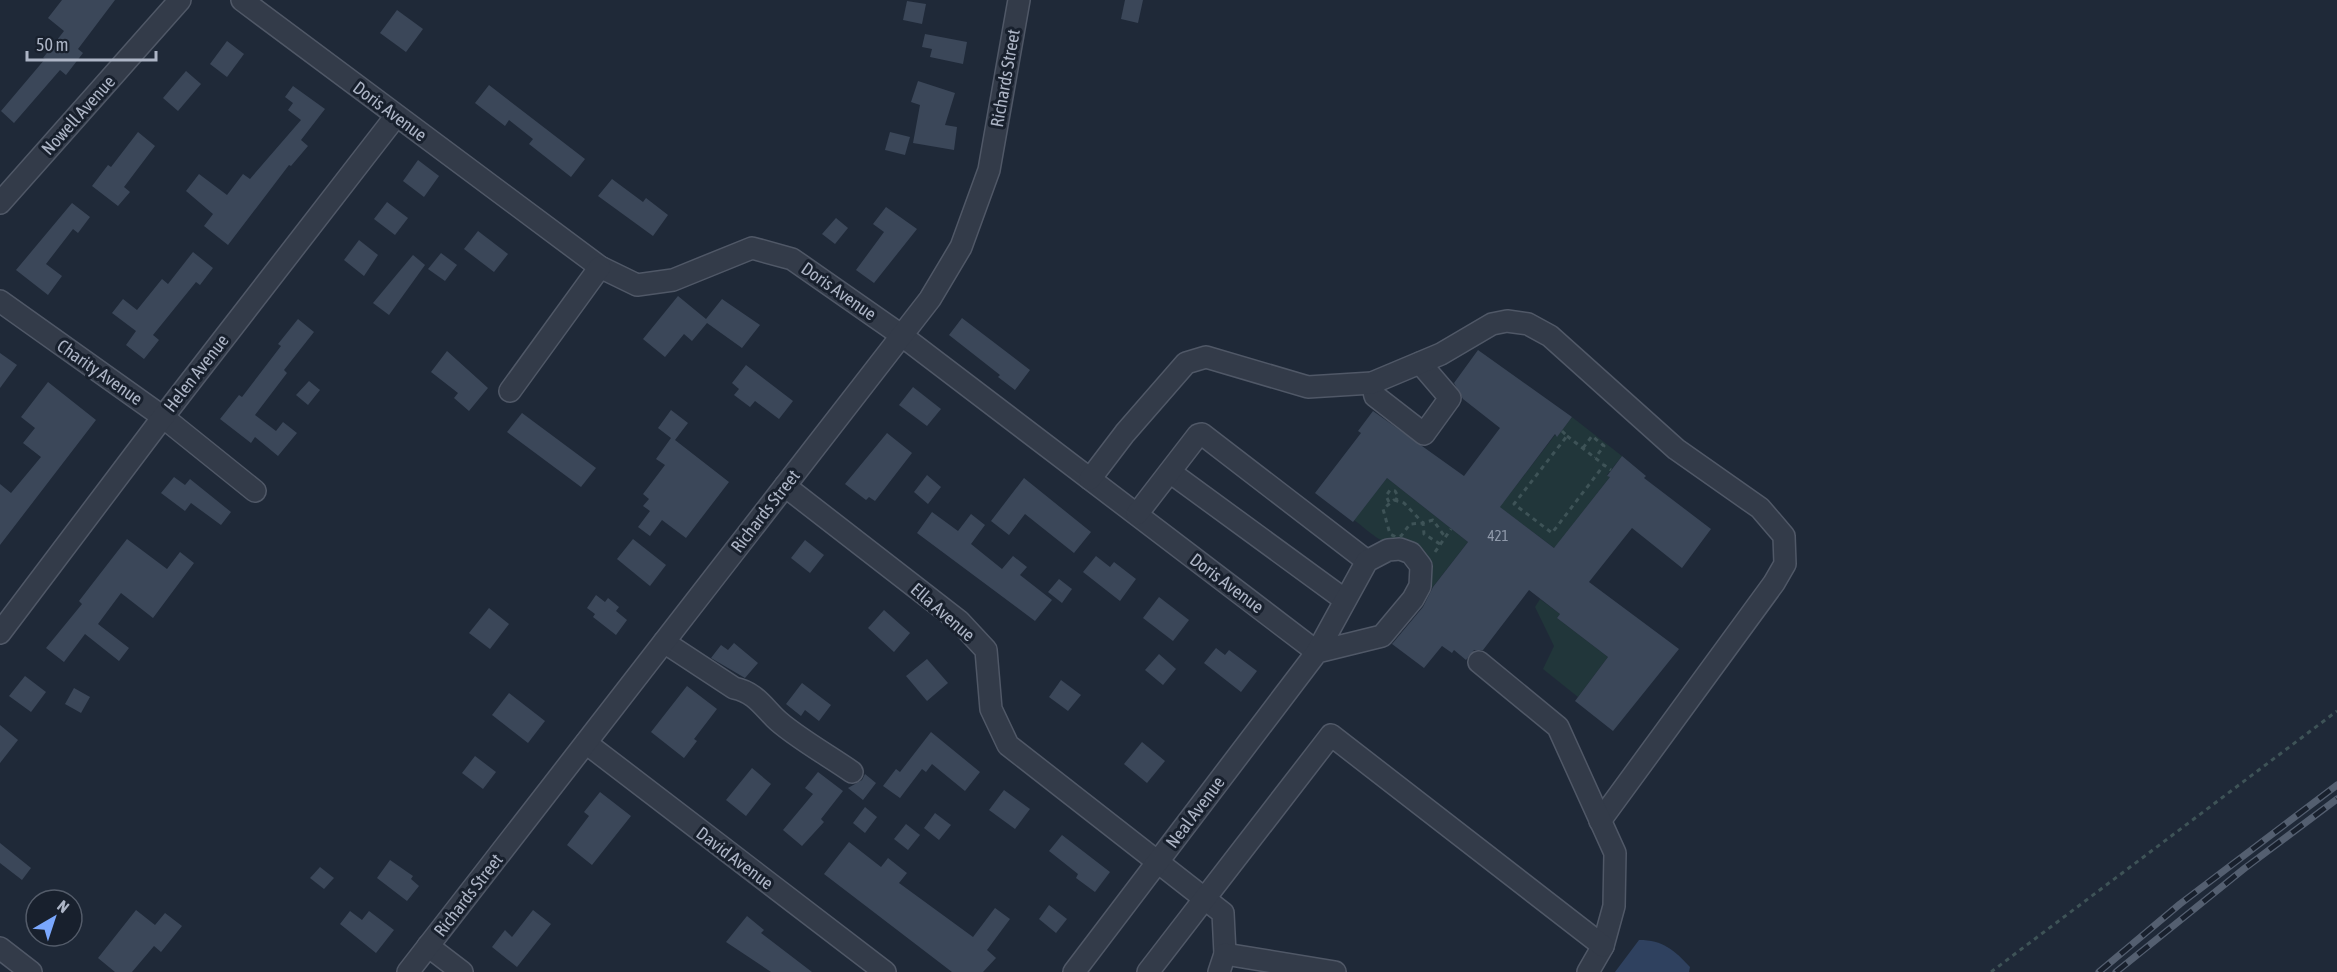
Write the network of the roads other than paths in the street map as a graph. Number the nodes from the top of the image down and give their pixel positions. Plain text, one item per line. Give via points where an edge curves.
1 (180, 0) edge
2 (242, 0) edge
3 (1018, 0) edge
4 (396, 116) junction
5 (0, 203) edge
6 (600, 267) junction
7 (0, 301) edge
8 (901, 335) junction
9 (1420, 363) junction
10 (1372, 383) junction
11 (510, 391) dead end
12 (163, 417) junction
13 (1170, 472) junction
14 (1090, 479) junction
15 (785, 486) junction
16 (255, 491) dead end
17 (1137, 514) junction
18 (1367, 561) junction
19 (1342, 607) junction
20 (0, 633) edge
21 (664, 642) junction
22 (1352, 642) junction
23 (1317, 652) junction
24 (1479, 662) dead end
25 (586, 743) junction
26 (852, 772) dead end
27 (1600, 821) junction
28 (1157, 863) junction
29 (1204, 899) junction
30 (428, 946) junction
31 (1603, 946) junction
32 (0, 948) edge
33 (1222, 963) edge
34 (31, 972) edge
35 (408, 972) edge
36 (462, 972) edge
37 (885, 972) edge
38 (1074, 972) edge
39 (1148, 972) edge
40 (1335, 972) edge
41 (1588, 972) edge

1 - 5 street, Nowell Avenue
2 - 4 street, Doris Avenue
3 - 8 street, Richards Street via 989,170 961,247 930,299
4 - 6 street, Doris Avenue
4 - 12 street, Helen Avenue
6 - 8 street, Doris Avenue via 637,285 673,279 752,248 792,259
6 - 11 street
7 - 12 street, Charity Avenue
8 - 14 street, Doris Avenue
8 - 15 street, Richards Street
9 - 10 street
9 - 10 street via 1450,398 1424,434 1375,396
9 - 27 street via 1492,324 1528,324 1550,336 1676,449 1760,508 1784,536 1785,564 1774,583
10 - 14 street via 1308,387 1206,357 1186,363
12 - 16 street, Charity Avenue
12 - 20 street, Helen Avenue
13 - 17 street
13 - 18 street via 1202,434
13 - 19 street
14 - 17 street, Doris Avenue
15 - 21 street, Richards Street
15 - 28 street, Ella Avenue via 959,621 986,650 991,709 1008,745
17 - 23 street, Doris Avenue
18 - 19 street, Neal Avenue
18 - 22 street via 1388,550 1400,549 1411,553 1421,566 1422,577 1413,599 1382,636
19 - 22 street
19 - 23 street, Neal Avenue
21 - 25 street, Richards Street
21 - 26 street via 734,688 745,690 775,718
22 - 23 street
23 - 28 street, Neal Avenue
24 - 27 street via 1558,727
25 - 30 street, Richards Street
25 - 37 street, David Avenue
27 - 31 street via 1615,853 1614,906
28 - 29 street, Ella Avenue
28 - 38 street, Neal Avenue
29 - 31 street via 1331,735
29 - 33 street, Ella Avenue via 1223,913
29 - 39 street
30 - 35 street, Richards Street
30 - 36 street
31 - 41 street
32 - 34 street
33 - 40 street

